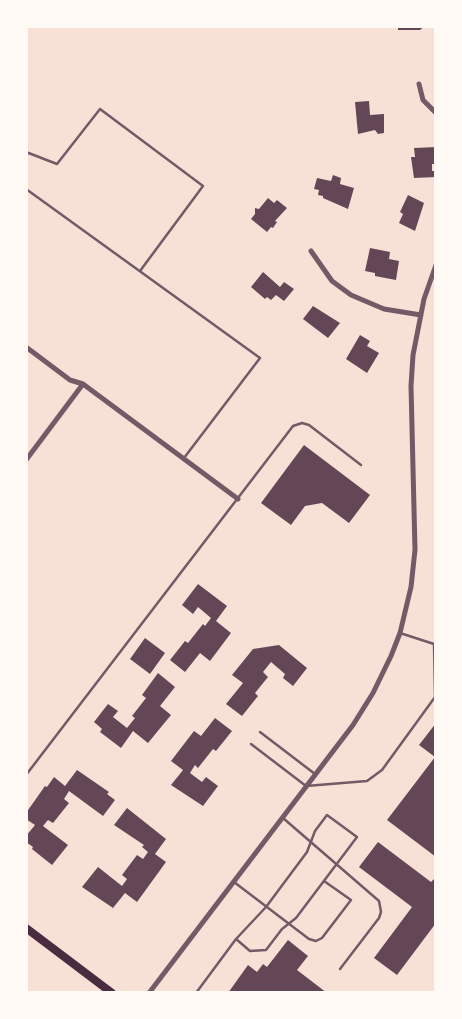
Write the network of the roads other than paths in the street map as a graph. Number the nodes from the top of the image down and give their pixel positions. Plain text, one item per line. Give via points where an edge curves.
1 (419, 84) dead end
2 (436, 113) edge
3 (26, 152) edge
4 (26, 189) edge
5 (311, 251) dead end
6 (436, 265) edge
7 (140, 271) junction
8 (421, 316) junction
9 (26, 347) edge
10 (84, 384) junction
11 (184, 458) junction
12 (26, 460) edge
13 (362, 465) dead end
14 (238, 499) junction
15 (400, 633) junction
16 (435, 644) edge
17 (260, 732) dead end
18 (251, 744) dead end
19 (315, 774) junction
20 (26, 775) edge
21 (306, 786) junction
22 (282, 818) junction
23 (312, 841) junction
24 (336, 864) junction
25 (324, 881) junction
26 (234, 882) junction
27 (266, 907) junction
28 (289, 924) junction
29 (26, 928) edge
30 (236, 939) junction
31 (340, 969) dead end
32 (112, 993) edge
33 (149, 993) edge
34 (196, 993) edge

1 - 2 street via 423,100
3 - 7 lane via 57,164 100,109 203,186
4 - 7 lane
5 - 8 street via 332,281 351,295 384,309
6 - 8 street
7 - 11 lane via 260,358
8 - 15 street via 411,386 415,550 412,587
9 - 10 street via 70,380
10 - 11 street
10 - 12 street
11 - 14 street
13 - 14 lane via 310,425 299,424 292,427
14 - 20 lane
15 - 16 lane
15 - 19 street via 383,674 364,707
16 - 21 lane via 436,697 382,770 367,781
17 - 19 lane
18 - 21 lane
19 - 21 street
21 - 22 street
22 - 23 lane
22 - 26 street
23 - 24 lane
23 - 24 lane via 326,815 357,837
23 - 27 lane
24 - 25 lane
24 - 31 lane via 375,896 381,912 380,918
25 - 28 lane
25 - 28 lane via 351,900 322,938 312,941
26 - 27 lane
26 - 33 street
27 - 28 lane
27 - 30 lane
28 - 30 lane via 261,952 250,951
29 - 32 main road
30 - 34 lane

